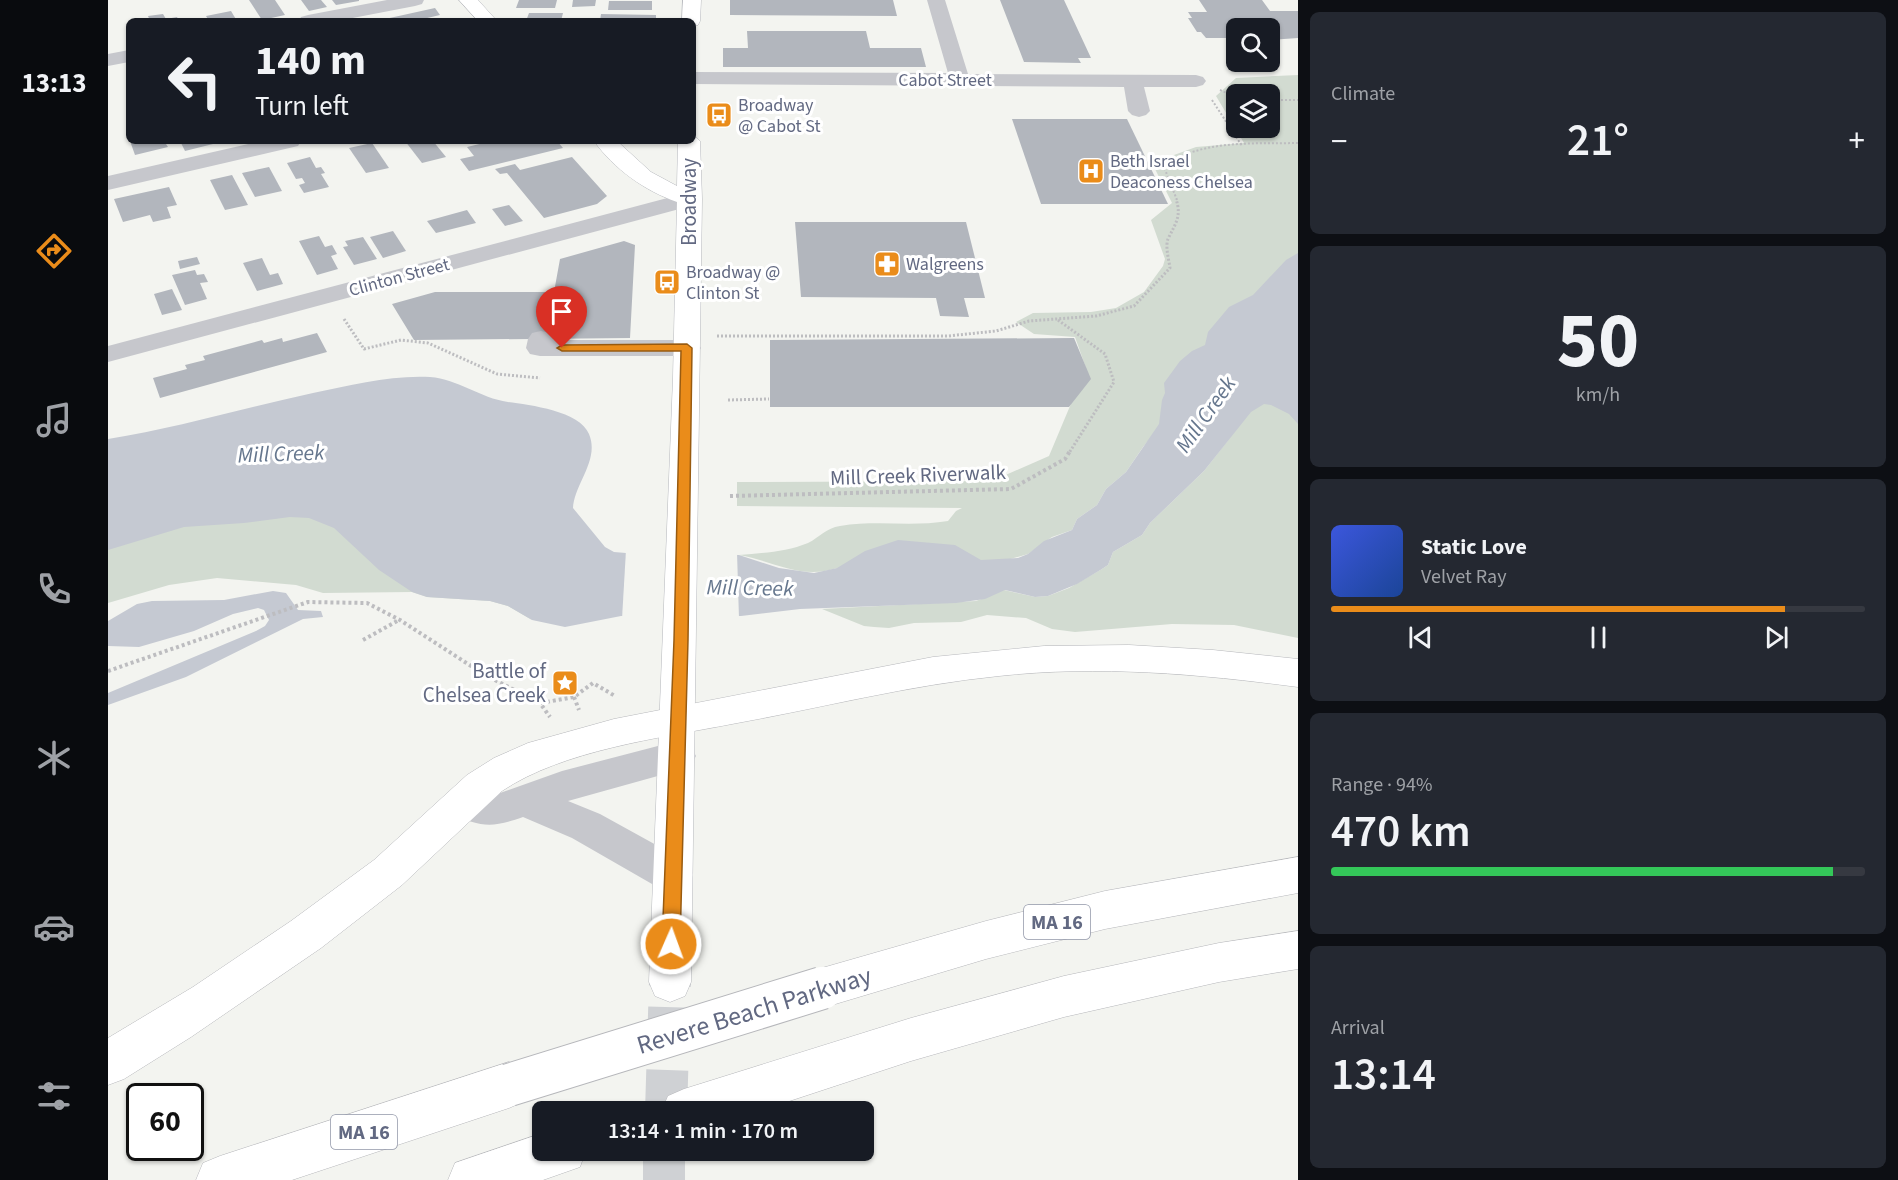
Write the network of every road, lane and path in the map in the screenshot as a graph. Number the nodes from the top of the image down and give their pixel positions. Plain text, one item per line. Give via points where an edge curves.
1 (415, 0) edge
2 (468, 0) edge
3 (692, 0) edge
4 (936, 0) edge
5 (323, 18) edge
6 (485, 18) edge
7 (691, 18) edge
8 (126, 57) edge
9 (108, 60) edge
10 (696, 78) edge
11 (960, 81) junction
12 (1133, 81) junction
13 (1196, 81) dead end
14 (1211, 98) dead end
15 (1280, 100) edge
16 (1298, 100) edge
17 (1139, 111) dead end
18 (1296, 141) edge
19 (277, 144) edge
20 (607, 144) edge
21 (689, 144) edge
22 (1242, 146) junction
23 (108, 183) edge
24 (690, 199) junction
25 (342, 317) dead end
26 (1058, 320) junction
27 (541, 339) dead end
28 (687, 342) junction
29 (108, 354) edge
30 (543, 378) dead end
31 (769, 399) dead end
32 (728, 400) dead end
33 (730, 496) dead end
34 (400, 620) junction
35 (363, 640) dead end
36 (108, 671) edge
37 (1298, 673) edge
38 (574, 696) junction
39 (615, 696) dead end
40 (540, 703) junction
41 (581, 714) dead end
42 (552, 722) dead end
43 (678, 738) junction
44 (524, 800) junction
45 (462, 803) junction
46 (673, 875) junction
47 (1298, 875) edge
48 (1298, 950) edge
49 (670, 982) tunnel mouth
50 (108, 1063) edge
51 (718, 1101) edge
52 (532, 1160) edge
53 (485, 1176) edge
54 (220, 1180) edge

1 - 5 street
2 - 6 main road
3 - 7 main road
4 - 11 street
8 - 9 street
10 - 11 street, Cabot Street
11 - 12 street, Cabot Street
12 - 13 street, Cabot Street
12 - 17 street
14 - 22 path
15 - 16 path
18 - 22 path
19 - 23 street
20 - 24 main road via 663,191
21 - 24 main road, Broadway
22 - 26 path via 1189,152 1168,161 1164,167 1180,213 1176,231 1167,241 1170,268 1144,298 1121,311
24 - 28 main road, Broadway
24 - 29 street, Clinton Street via 405,284
25 - 30 path via 364,349 401,340 428,343 496,374
26 - 28 path via 1029,321 996,331 948,336
26 - 33 path, Mill Creek Riverwalk via 1105,354 1114,382 1065,459 1011,489
27 - 28 street via 540,348
28 - 43 main road, Broadway
31 - 32 path
34 - 35 path
34 - 36 path via 367,603 308,602
34 - 40 path via 484,675
37 - 43 main road via 1155,658 1033,659 930,672 729,709
38 - 39 path via 593,683
38 - 40 path
38 - 41 path
40 - 42 path
43 - 44 street via 580,782
43 - 45 main road via 622,732 548,752 497,775
43 - 46 main road, Broadway
44 - 45 street via 491,810
44 - 46 street via 586,826
45 - 50 main road via 398,864 340,910 220,993
46 - 49 main road, Broadway
47 - 54 main road, Revere Beach Parkway / MA 16, bridge via 1105,910 986,940 508,1085
48 - 51 main road via 1108,984 995,1014
52 - 53 main road

